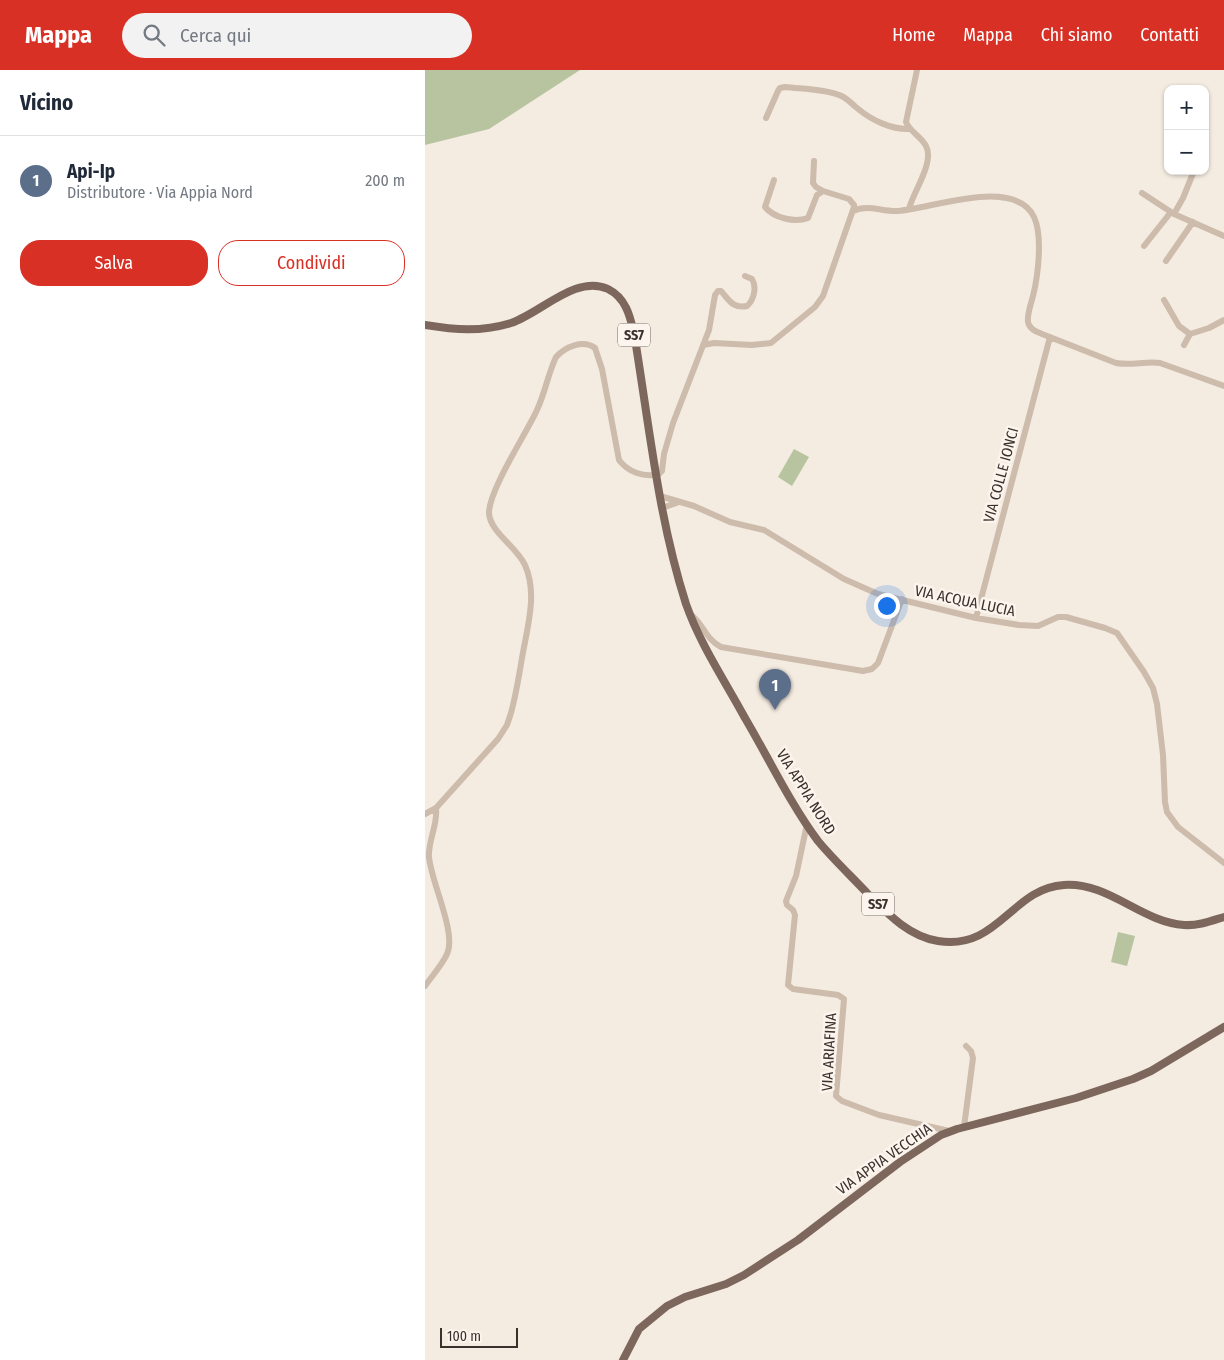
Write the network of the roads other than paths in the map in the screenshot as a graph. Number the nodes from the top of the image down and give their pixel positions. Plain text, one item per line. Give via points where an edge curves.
1 (917, 70) edge
2 (766, 118) dead end
3 (910, 129) junction
4 (814, 161) dead end
5 (1192, 175) edge
6 (775, 180) dead end
7 (823, 191) junction
8 (1142, 193) dead end
9 (856, 208) junction
10 (909, 209) junction
11 (1172, 213) junction
12 (1193, 222) junction
13 (1224, 236) edge
14 (1144, 246) dead end
15 (1166, 261) dead end
16 (745, 276) dead end
17 (1164, 300) dead end
18 (1224, 320) edge
19 (425, 325) edge
20 (1190, 334) junction
21 (1050, 337) junction
22 (703, 345) junction
23 (1184, 345) dead end
24 (1224, 386) edge
25 (657, 475) junction
26 (660, 496) junction
27 (679, 502) junction
28 (662, 508) junction
29 (902, 599) junction
30 (690, 614) junction
31 (977, 618) junction
32 (436, 808) junction
33 (425, 814) edge
34 (807, 824) junction
35 (1224, 863) edge
36 (1224, 917) edge
37 (425, 986) edge
38 (1224, 1027) edge
39 (966, 1046) dead end
40 (964, 1127) junction
41 (949, 1131) junction
42 (623, 1360) edge

1 - 3 street via 906,119
2 - 3 street via 780,88 785,87 839,94 864,113 886,124
3 - 10 street via 925,144 929,155
4 - 7 street via 813,183
5 - 11 street via 1183,198
6 - 7 street via 765,207 789,219 808,218 817,196
7 - 9 street via 847,199
8 - 11 street
9 - 10 street
9 - 22 street via 823,296 815,307 769,343
10 - 21 street via 978,197 1014,200 1027,209 1035,221 1038,244 1037,277 1028,323 1034,330
11 - 12 street
11 - 14 street
12 - 13 street
12 - 15 street
16 - 22 street via 754,282 751,302 745,307 738,306 722,292 717,292
17 - 20 street via 1179,326
18 - 20 street
19 - 25 main road, SS7 via 463,330 490,328 525,317 580,287 598,286 613,292 624,303 631,320
20 - 23 street
21 - 24 street via 1116,363 1161,363
21 - 31 street, VIA COLLE IONCI
22 - 25 street via 673,423 662,471
25 - 26 main road, SS7
25 - 32 street via 637,473 619,460 595,348 579,344 560,352 537,412 489,508 493,525 520,555 531,586 530,611 511,713 498,738
26 - 27 street, VIA ACQUA LUCIA
26 - 28 main road, SS7
27 - 28 street
27 - 29 street, VIA ACQUA LUCIA via 727,521 764,530 852,584
28 - 30 main road, VIA APPIA NORD / SS7
29 - 30 street via 879,661 872,669 863,671 721,648 711,641
29 - 31 street, VIA ACQUA LUCIA
30 - 34 main road, VIA APPIA NORD / SS7 via 717,668
31 - 35 street, VIA ACQUA LUCIA via 1032,626 1066,616 1119,635 1144,672 1156,697 1167,812 1176,825
32 - 33 street
32 - 37 street via 429,857 449,944 446,956
34 - 36 main road, VIA APPIA NORD / SS7 via 829,853 887,912 907,929 935,940 956,942 979,936 1035,894 1064,885 1099,890 1149,914 1179,924 1201,924
34 - 41 street, VIA ARIAFINA via 796,876 786,902 795,915 789,985 793,989 839,995 844,999 836,1096 879,1115
38 - 40 main road, VIA APPIA VECCHIA via 1133,1080
39 - 40 street via 973,1058
40 - 41 main road, VIA APPIA VECCHIA
41 - 42 main road, VIA APPIA VECCHIA via 900,1162 794,1243 744,1275 667,1306 640,1327

